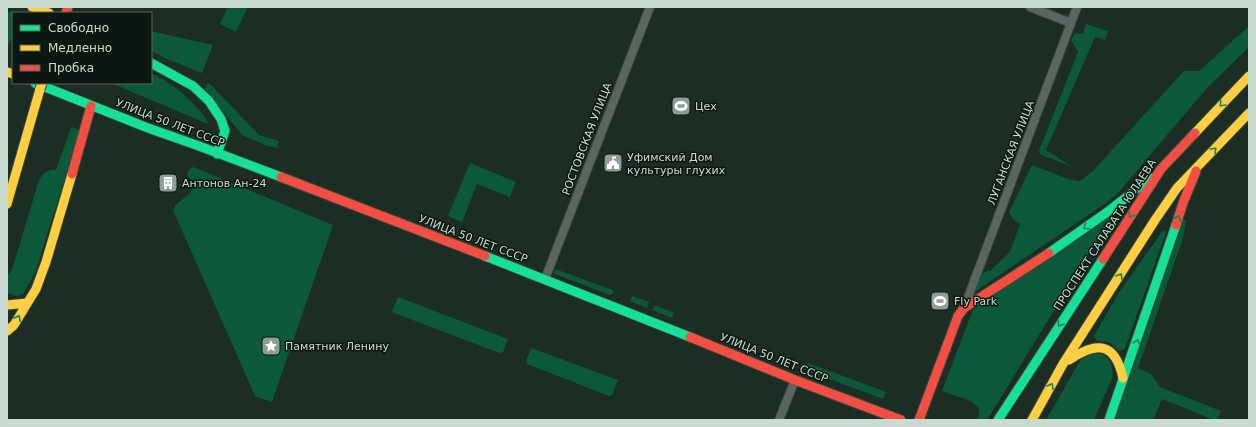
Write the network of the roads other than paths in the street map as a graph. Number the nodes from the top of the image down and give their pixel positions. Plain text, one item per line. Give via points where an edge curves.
1 (32, 7) edge
2 (650, 7) edge
3 (1030, 7) edge
4 (1077, 7) edge
5 (46, 12) edge
6 (1071, 23) junction
7 (152, 64) edge
8 (1249, 76) edge
9 (37, 84) edge
10 (42, 84) edge
11 (91, 106) junction
12 (1249, 113) edge
13 (218, 154) junction
14 (1199, 165) junction
15 (1161, 169) junction
16 (7, 204) edge
17 (545, 280) junction
18 (27, 303) junction
19 (7, 305) edge
20 (964, 308) junction
21 (7, 331) edge
22 (1063, 364) junction
23 (1123, 378) junction
24 (795, 380) junction
25 (779, 420) edge
26 (901, 420) edge
27 (918, 420) edge
28 (998, 420) edge
29 (1032, 420) edge
30 (1109, 420) edge

1 - 5 main road
2 - 17 street, РОСТОВСКАЯ УЛИЦА
3 - 6 street
4 - 6 street, ЛУГАНСКАЯ УЛИЦА
6 - 20 street, ЛУГАНСКАЯ УЛИЦА
7 - 13 main road via 193,86 209,101 222,119 225,131
8 -> 15 main road, ПРОСПЕКТ САЛАВАТА ЮЛАЕВА
9 - 11 main road, УЛИЦА 50 ЛЕТ СССР
10 - 16 main road
11 - 13 main road, УЛИЦА 50 ЛЕТ СССР
11 - 18 main road via 46,262 36,290
14 -> 12 main road
13 - 17 main road, УЛИЦА 50 ЛЕТ СССР
22 -> 14 main road via 1159,213 1177,188
23 -> 14 main road via 1183,203
15 -> 20 main road via 1113,208
15 -> 28 main road, ПРОСПЕКТ САЛАВАТА ЮЛАЕВА
17 - 24 main road, УЛИЦА 50 ЛЕТ СССР
18 - 19 main road
21 -> 18 main road via 14,325
20 - 27 main road via 958,316
22 - 23 main road via 1085,350 1100,348 1108,350 1119,360
29 -> 22 main road
23 - 30 main road
24 - 25 street
24 - 26 main road, УЛИЦА 50 ЛЕТ СССР

